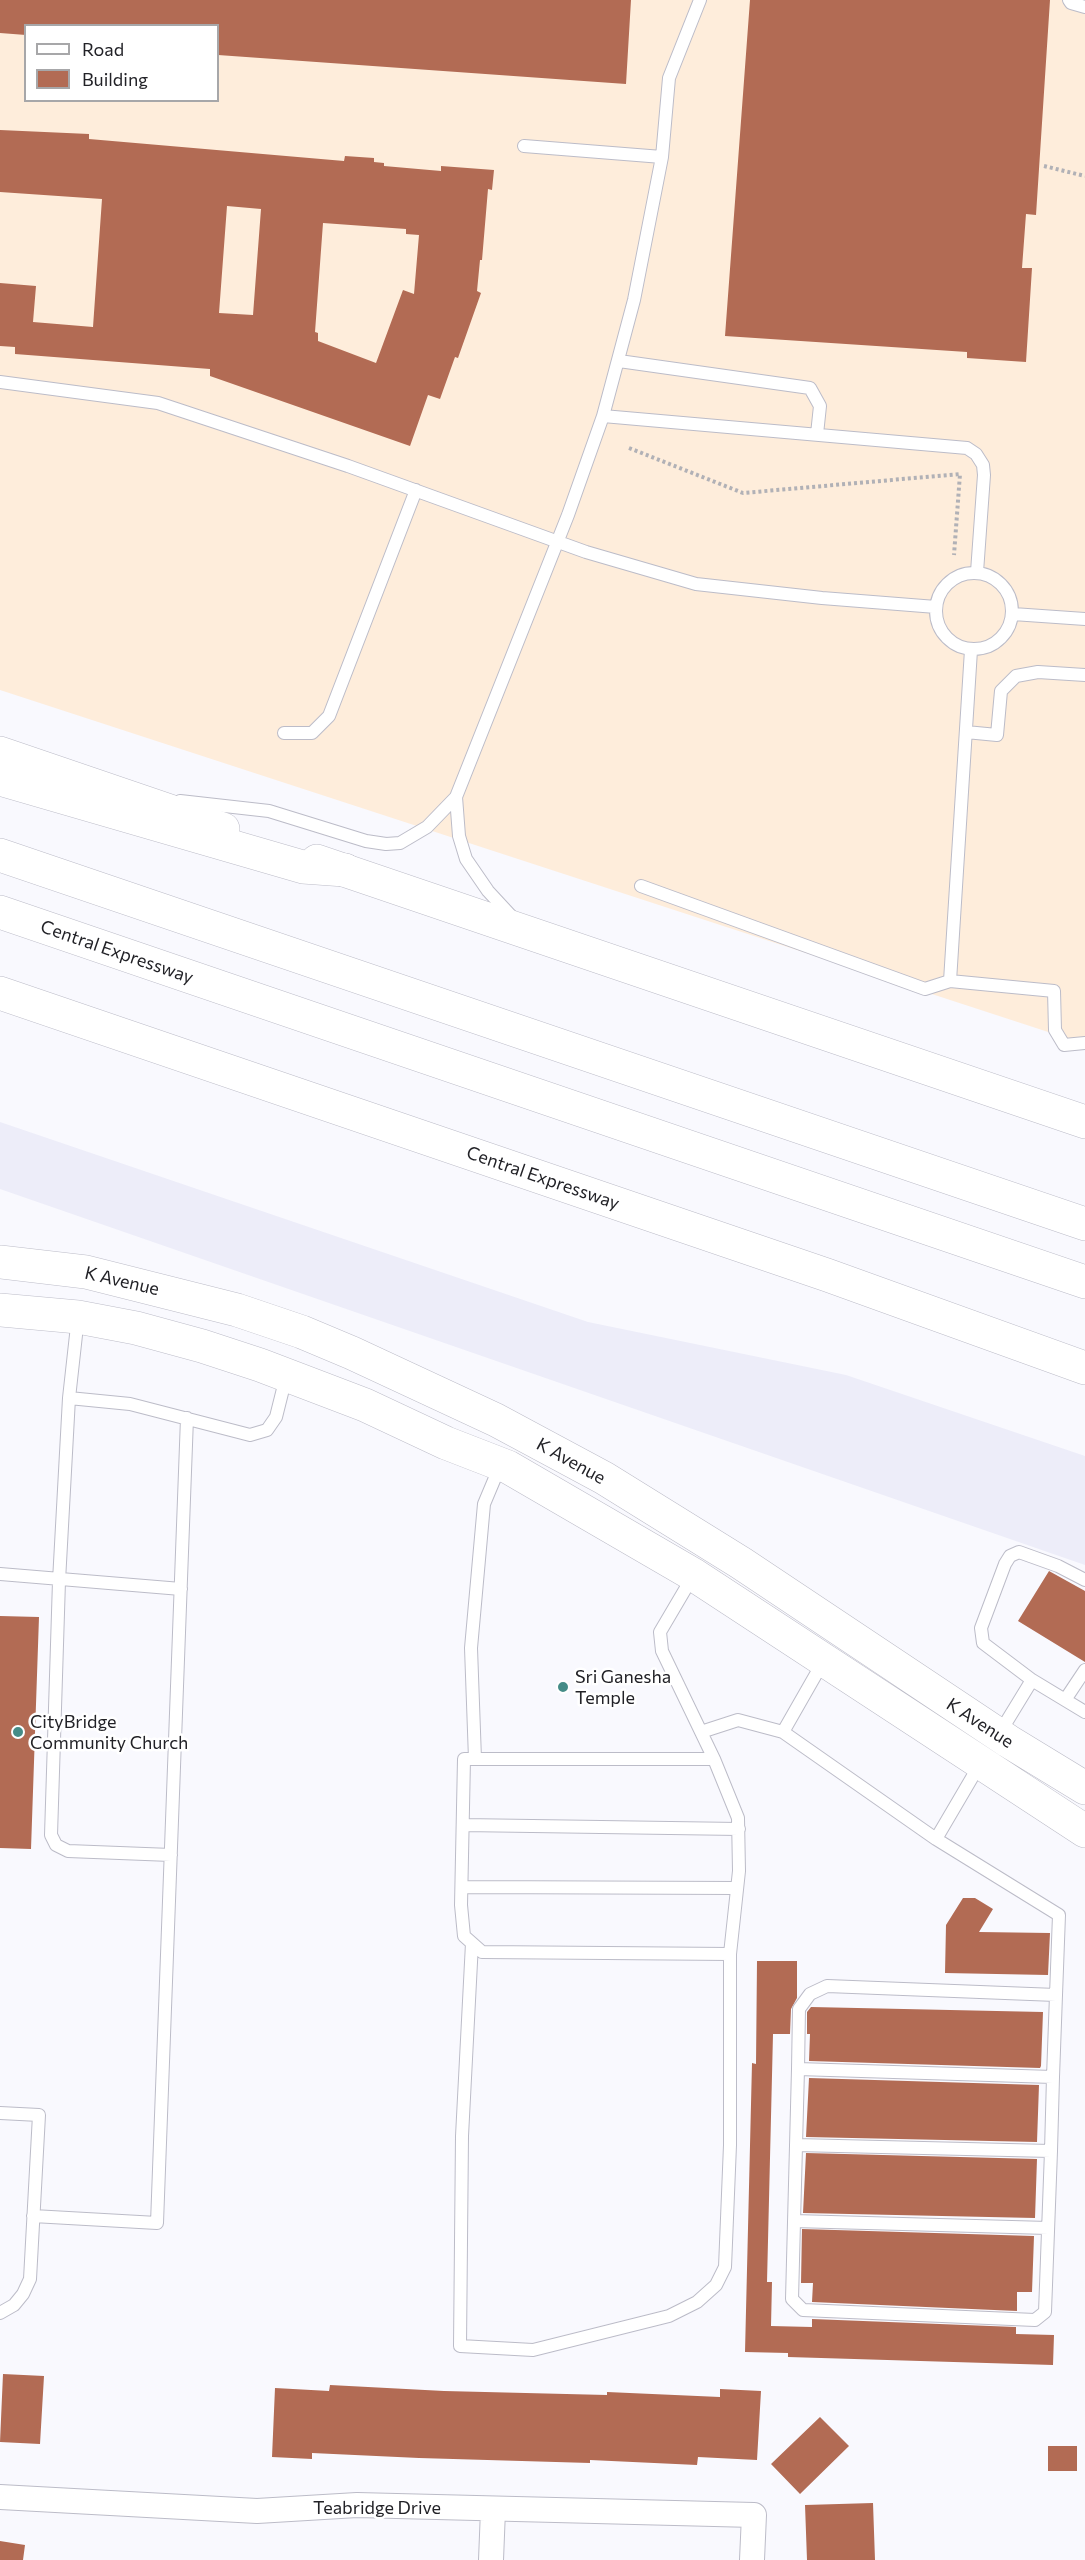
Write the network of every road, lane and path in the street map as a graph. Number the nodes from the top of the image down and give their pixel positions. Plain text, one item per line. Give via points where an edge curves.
1 (700, 0) edge
2 (1069, 0) edge
3 (1085, 7) edge
4 (524, 146) dead end
5 (662, 157) junction
6 (1044, 166) dead end
7 (1085, 176) edge
8 (619, 361) junction
9 (0, 382) edge
10 (603, 416) junction
11 (817, 434) junction
12 (629, 448) dead end
13 (416, 490) junction
14 (557, 541) junction
15 (954, 555) dead end
16 (977, 573) junction
17 (936, 607) junction
18 (1012, 614) junction
19 (1085, 619) edge
20 (971, 650) junction
21 (1085, 675) edge
22 (966, 732) junction
23 (284, 733) dead end
24 (0, 753) edge
25 (0, 779) edge
26 (120, 793) junction
27 (456, 797) junction
28 (0, 855) edge
29 (345, 870) junction
30 (641, 885) dead end
31 (0, 912) edge
32 (525, 931) junction
33 (950, 981) junction
34 (0, 993) edge
35 (1085, 1043) edge
36 (1027, 1102) junction
37 (1085, 1113) edge
38 (1085, 1122) edge
39 (1085, 1224) edge
40 (0, 1262) edge
41 (86, 1272) junction
42 (1085, 1282) edge
43 (0, 1310) edge
44 (78, 1317) junction
45 (969, 1327) junction
46 (1085, 1368) edge
47 (286, 1375) junction
48 (1085, 1379) edge
49 (69, 1398) junction
50 (187, 1418) junction
51 (500, 1464) junction
52 (0, 1574) edge
53 (694, 1575) junction
54 (1085, 1580) edge
55 (59, 1581) junction
56 (181, 1589) junction
57 (824, 1661) junction
58 (1085, 1670) edge
59 (1032, 1680) junction
60 (1065, 1700) junction
61 (1085, 1712) edge
62 (701, 1732) junction
63 (783, 1732) junction
64 (998, 1735) junction
65 (476, 1759) junction
66 (714, 1759) junction
67 (980, 1764) junction
68 (1085, 1788) edge
69 (463, 1826) junction
70 (738, 1829) junction
71 (1085, 1831) edge
72 (936, 1839) junction
73 (171, 1855) junction
74 (462, 1887) junction
75 (737, 1888) junction
76 (472, 1943) junction
77 (730, 1954) junction
78 (1056, 1995) junction
79 (798, 2069) junction
80 (1053, 2077) junction
81 (0, 2113) edge
82 (796, 2145) junction
83 (1051, 2151) junction
84 (33, 2216) junction
85 (794, 2221) junction
86 (1048, 2228) junction
87 (0, 2313) edge
88 (0, 2497) edge
89 (493, 2510) junction
90 (491, 2560) edge
91 (752, 2560) edge

1 - 5 lane via 669,78
2 - 3 lane
4 - 5 lane
5 - 8 lane
6 - 7 path
8 - 10 lane
8 - 11 lane via 810,388 820,406
9 - 13 lane via 158,404
10 - 11 lane
10 - 14 lane
11 - 16 lane via 967,448 976,454 984,475
12 - 15 path via 743,494 960,474
13 - 14 lane
13 - 23 lane via 329,716 312,733
14 - 17 lane via 696,584
14 - 27 lane
16 - 17 lane via 951,580 943,588
16 - 18 lane via 1004,586
17 - 20 lane via 944,636
18 - 19 lane
18 - 20 lane via 1011,623 999,640
20 - 22 lane
21 - 22 lane via 1038,672 1016,676 1001,691 997,735
22 - 33 lane
24 - 26 main road
25 - 29 main road via 303,867
26 - 27 lane via 269,811 386,844 400,843 427,827
26 - 29 main road
27 - 32 lane via 459,836 466,859 488,891
28 - 39 main road
29 - 32 main road
30 - 33 lane via 925,989
31 - 42 main road, Central Expressway
32 - 36 main road
33 - 35 lane via 1054,991 1055,1029 1064,1045
34 - 45 main road, Central Expressway
36 - 37 main road
36 - 38 main road
40 - 41 main road, K Avenue
41 - 44 main road
41 - 64 main road, K Avenue via 237,1310 302,1332 496,1420 604,1478 741,1563
43 - 44 main road, K Avenue
44 - 47 main road, K Avenue via 202,1346
44 - 49 lane
45 - 46 main road, Central Expressway
45 - 48 main road
47 - 50 lane via 276,1417 267,1430 250,1435
47 - 51 main road, K Avenue
49 - 50 lane via 130,1404
49 - 55 lane
50 - 56 lane
51 - 53 main road, K Avenue
51 - 65 lane via 484,1504 471,1647
52 - 55 lane
53 - 57 main road, K Avenue
53 - 62 lane via 660,1632 662,1651
54 - 59 lane via 1019,1552 1005,1564 981,1628 983,1643
55 - 56 lane
55 - 73 lane via 51,1835 56,1845 68,1851
56 - 73 lane
57 - 63 lane
57 - 67 main road, K Avenue
58 - 60 lane
59 - 60 lane
59 - 64 lane
60 - 61 lane
62 - 63 lane via 738,1720
62 - 66 lane
63 - 72 lane
64 - 67 main road
64 - 68 main road, K Avenue
65 - 66 lane
65 - 69 lane via 464,1759
66 - 70 lane via 738,1818
67 - 71 main road, K Avenue
67 - 72 lane
69 - 70 lane
69 - 74 lane
70 - 75 lane
72 - 78 lane via 1059,1915
73 - 84 lane via 157,2223
74 - 75 lane
74 - 76 lane via 464,1936
75 - 77 lane
76 - 77 lane via 482,1952
76 - 77 lane via 462,2136 460,2346 533,2350 669,2316 698,2302 716,2285 725,2267 730,2145
78 - 79 lane via 827,1986 810,1994 799,2009
78 - 80 lane
79 - 80 lane
79 - 82 lane
80 - 83 lane
81 - 84 lane via 39,2115
82 - 83 lane
82 - 85 lane
83 - 86 lane
84 - 87 lane via 30,2279 14,2306
85 - 86 lane
85 - 86 lane via 792,2299 803,2310 1035,2320 1045,2312
88 - 89 street, Teabridge Drive via 257,2511 357,2505
89 - 90 street
89 - 91 street, Teabridge Drive via 754,2515

